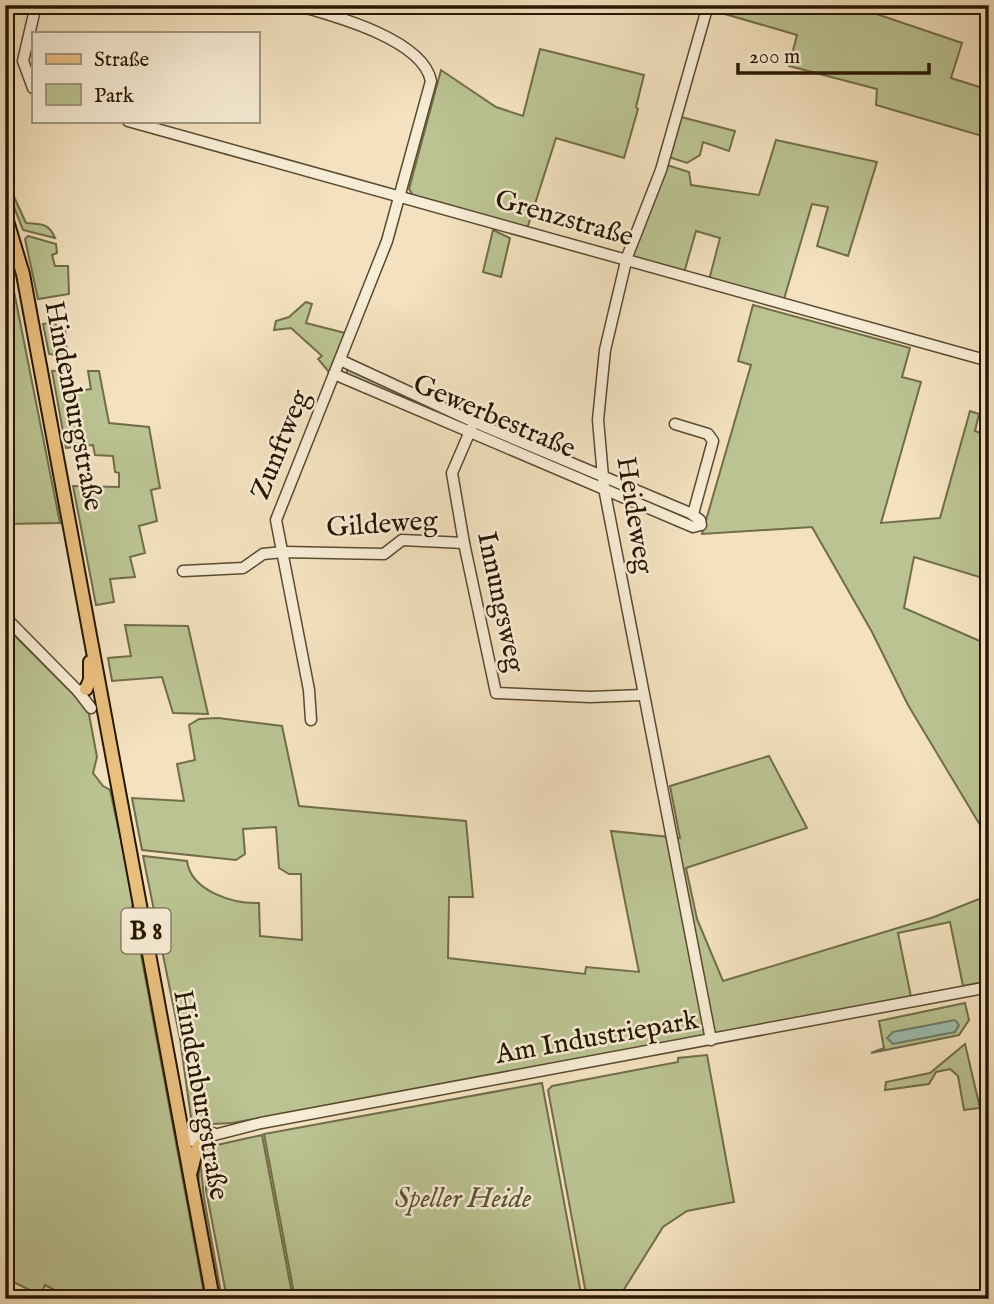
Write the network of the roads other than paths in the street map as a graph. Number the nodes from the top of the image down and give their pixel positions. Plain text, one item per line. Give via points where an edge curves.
1 (36, 5) edge
2 (296, 5) edge
3 (708, 5) edge
4 (32, 85) edge
5 (132, 122) edge
6 (402, 198) junction
7 (5, 214) edge
8 (626, 260) junction
9 (340, 360) junction
10 (989, 361) edge
11 (334, 373) junction
12 (474, 422) junction
13 (674, 424) dead end
14 (470, 432) junction
15 (601, 473) junction
16 (604, 488) junction
17 (693, 514) junction
18 (464, 543) junction
19 (283, 552) junction
20 (183, 571) dead end
21 (85, 610) junction
22 (5, 617) edge
23 (101, 686) junction
24 (82, 690) junction
25 (642, 695) junction
26 (91, 708) dead end
27 (311, 720) dead end
28 (989, 988) edge
29 (711, 1040) junction
30 (210, 1135) junction
31 (183, 1138) junction
32 (190, 1175) junction
33 (213, 1299) edge

1 - 4 street via 23,61
2 - 6 street, Zunftweg via 405,48 430,72 430,92
3 - 8 street, Heideweg via 661,170
5 - 6 street, Grenzstraße
6 - 8 street, Grenzstraße
6 - 9 street, Zunftweg
7 - 21 main road, Hindenburgstraße / B 8 via 23,274
8 - 10 street, Grenzstraße
8 - 15 street, Heideweg via 603,363 598,420
9 - 11 street, Zunftweg
9 - 12 street, Gewerbestraße
11 - 14 street, Gewerbestraße
11 - 19 street, Zunftweg via 278,511
12 - 14 street, Innungsweg
12 - 15 street, Gewerbestraße
13 - 17 street via 708,434 713,441
14 - 16 street, Gewerbestraße
14 - 18 street, Innungsweg via 452,473
15 - 16 street, Heideweg
15 - 17 street, Gewerbestraße
16 - 17 street, Gewerbestraße via 698,527 700,520
16 - 25 street, Heideweg
18 - 19 street, Gildeweg via 402,540 384,554
18 - 25 street, Innungsweg via 496,693
19 - 20 street, Gildeweg via 263,554 243,568
19 - 27 street, Zunftweg
21 - 23 main road, Hindenburgstraße / B 8
21 - 24 main road, Hindenburgstraße / B 8 via 92,672
22 - 24 street
23 - 24 street
23 - 31 main road, Hindenburgstraße / B 8
24 - 26 street
25 - 29 street, Heideweg
28 - 29 street, Am Industriepark
29 - 30 street, Am Industriepark
30 - 31 street, Am Industriepark
30 - 32 main road via 196,1151
31 - 32 main road, Hindenburgstraße / B 8
32 - 33 main road, Hindenburgstraße / B 8

